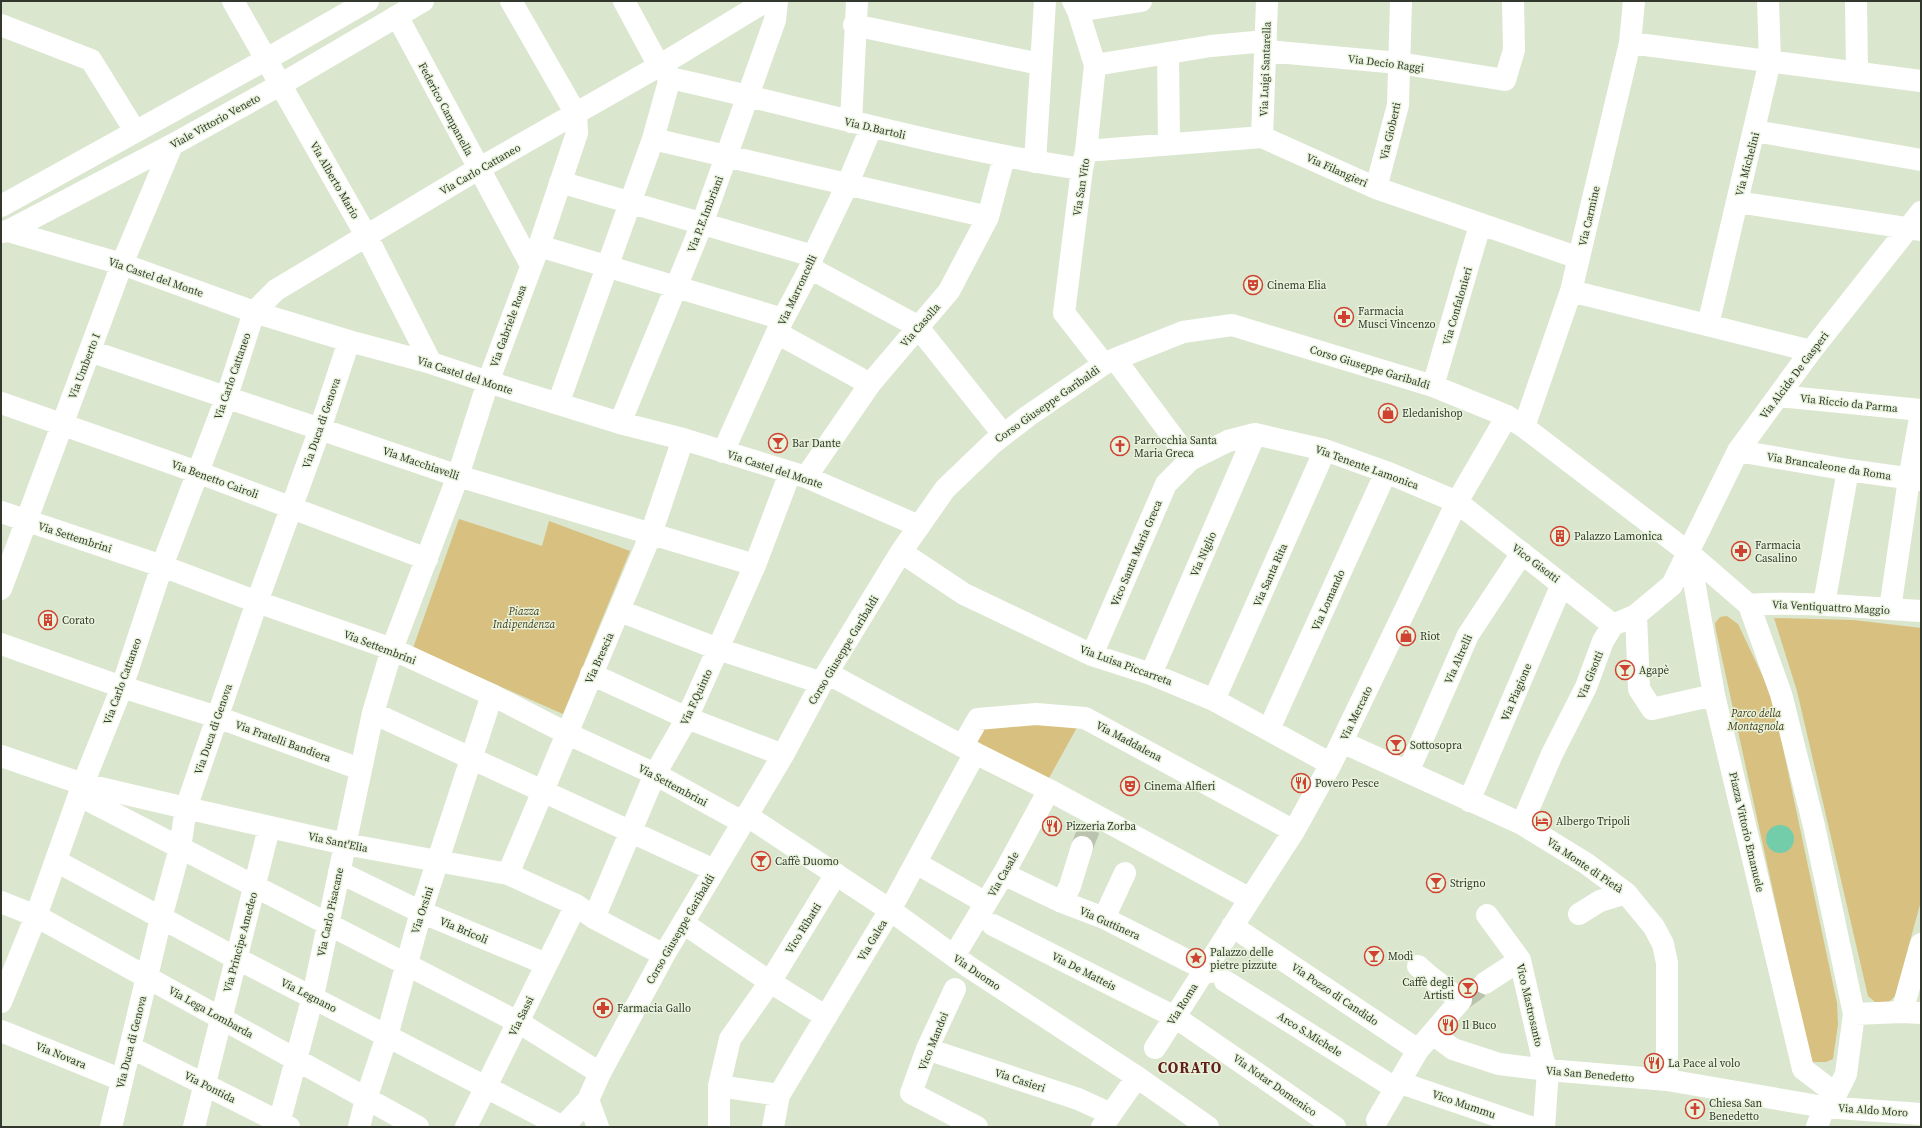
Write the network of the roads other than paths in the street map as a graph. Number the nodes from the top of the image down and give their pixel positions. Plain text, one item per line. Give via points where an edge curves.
1 (233, 1) edge
2 (368, 1) edge
3 (423, 1) edge
4 (511, 1) edge
5 (624, 1) edge
6 (766, 1) edge
7 (857, 1) edge
8 (1045, 1) edge
9 (1141, 1) edge
10 (1267, 1) edge
11 (1401, 1) edge
12 (1513, 1) edge
13 (1634, 1) edge
14 (1768, 1) edge
15 (1856, 1) edge
16 (1075, 6) edge
17 (776, 11) edge
18 (397, 16) junction
19 (1, 25) edge
20 (854, 25) junction
21 (1630, 42) junction
22 (1266, 46) junction
23 (1168, 53) junction
24 (265, 60) junction
25 (1770, 61) junction
26 (1398, 63) junction
27 (1040, 64) junction
28 (1095, 65) junction
29 (1857, 71) junction
30 (665, 72) junction
31 (1921, 80) edge
32 (280, 85) junction
33 (749, 95) junction
34 (576, 114) junction
35 (861, 125) junction
36 (134, 131) junction
37 (1755, 131) junction
38 (1262, 137) junction
39 (653, 139) junction
40 (1168, 144) junction
41 (172, 145) junction
42 (727, 156) junction
43 (1004, 157) junction
44 (1084, 160) junction
45 (1921, 160) edge
46 (1035, 162) junction
47 (478, 169) junction
48 (560, 182) junction
49 (848, 183) junction
50 (1376, 188) junction
51 (630, 202) junction
52 (1736, 202) junction
53 (1, 206) edge
54 (988, 217) junction
55 (1917, 223) edge
56 (702, 224) junction
57 (1480, 225) junction
58 (4, 232) edge
59 (367, 237) junction
60 (535, 256) junction
61 (1579, 258) junction
62 (812, 262) junction
63 (122, 264) junction
64 (608, 266) junction
65 (676, 286) junction
66 (1571, 291) junction
67 (254, 312) junction
68 (1708, 325) junction
69 (780, 326) junction
70 (918, 326) junction
71 (350, 341) junction
72 (90, 351) junction
73 (1811, 351) junction
74 (1109, 361) junction
75 (431, 363) junction
76 (488, 382) junction
77 (870, 384) junction
78 (1433, 386) junction
79 (227, 396) junction
80 (1778, 396) junction
81 (1, 404) edge
82 (558, 404) junction
83 (1921, 412) edge
84 (1516, 421) junction
85 (620, 423) junction
86 (62, 425) junction
87 (320, 429) junction
88 (1003, 434) junction
89 (1255, 434) junction
90 (683, 439) junction
91 (1325, 450) junction
92 (1738, 451) junction
93 (723, 452) junction
94 (1190, 460) junction
95 (1848, 470) junction
96 (197, 472) junction
97 (1386, 472) junction
98 (798, 475) junction
99 (458, 476) junction
100 (1915, 480) edge
101 (1457, 502) junction
102 (291, 507) junction
103 (1, 512) edge
104 (26, 521) junction
105 (920, 526) junction
106 (651, 534) junction
107 (901, 552) junction
108 (1522, 553) junction
109 (1689, 553) junction
110 (427, 559) junction
111 (754, 565) junction
112 (162, 566) junction
113 (1562, 584) junction
114 (1, 589) edge
115 (257, 602) junction
116 (1824, 604) junction
117 (1749, 605) junction
118 (1890, 609) junction
119 (620, 611) junction
120 (1921, 611) edge
121 (1636, 615) junction
122 (1613, 625) junction
123 (1, 644) edge
124 (392, 649) junction
125 (718, 649) junction
126 (1092, 655) junction
127 (591, 674) junction
128 (1151, 674) junction
129 (824, 678) junction
130 (122, 686) junction
131 (492, 695) junction
132 (1714, 695) junction
133 (1214, 700) junction
134 (373, 713) junction
135 (217, 717) junction
136 (687, 718) junction
137 (1269, 729) junction
138 (566, 734) junction
139 (1342, 742) junction
140 (969, 749) junction
141 (783, 755) junction
142 (1, 756) edge
143 (471, 758) junction
144 (1331, 764) junction
145 (360, 769) junction
146 (1408, 772) junction
147 (655, 774) junction
148 (82, 790) junction
149 (1049, 790) junction
150 (543, 792) junction
151 (1469, 801) junction
152 (186, 808) junction
153 (744, 818) junction
154 (1522, 824) junction
155 (269, 828) junction
156 (1088, 830) junction
157 (1294, 831) junction
158 (631, 832) junction
159 (345, 844) junction
160 (180, 848) junction
161 (1136, 858) junction
162 (56, 861) junction
163 (438, 862) junction
164 (916, 863) junction
165 (714, 870) junction
166 (339, 872) junction
167 (508, 874) junction
168 (836, 874) junction
169 (1014, 879) dead end
170 (255, 887) junction
171 (1626, 893) junction
172 (1250, 899) junction
173 (1, 902) edge
174 (1062, 902) junction
175 (986, 903) junction
176 (576, 906) junction
177 (890, 910) junction
178 (421, 912) junction
179 (1579, 914) dead end
180 (1487, 915) dead end
181 (36, 916) junction
182 (161, 918) junction
183 (594, 918) junction
184 (1104, 918) junction
185 (327, 923) junction
186 (683, 923) junction
187 (993, 925) dead end
188 (1232, 926) junction
189 (1921, 944) edge
190 (664, 955) junction
191 (954, 956) junction
192 (236, 958) junction
193 (1520, 960) junction
194 (406, 964) junction
195 (546, 964) junction
196 (1418, 966) dead end
197 (1213, 974) junction
198 (148, 978) junction
199 (770, 982) junction
200 (1485, 984) tunnel mouth
201 (955, 989) dead end
202 (313, 996) junction
203 (1, 1002) edge
204 (1912, 1013) edge
205 (1854, 1014) junction
206 (825, 1016) junction
207 (221, 1017) junction
208 (1175, 1017) junction
209 (518, 1022) junction
210 (1, 1030) edge
211 (1433, 1034) junction
212 (387, 1036) junction
213 (130, 1047) junction
214 (1155, 1048) dead end
215 (927, 1049) junction
216 (1418, 1050) junction
217 (297, 1059) junction
218 (1548, 1070) junction
219 (600, 1072) junction
220 (1137, 1076) junction
221 (122, 1080) junction
222 (1668, 1080) junction
223 (205, 1084) junction
224 (1396, 1085) junction
225 (719, 1086) junction
226 (486, 1088) junction
227 (778, 1095) junction
228 (366, 1099) junction
229 (588, 1100) junction
230 (1826, 1110) edge
231 (1921, 1114) edge
232 (1107, 1120) edge
233 (1377, 1120) dead end
234 (282, 1125) edge
235 (111, 1127) edge
236 (194, 1127) edge
237 (359, 1127) edge
238 (418, 1127) edge
239 (466, 1127) edge
240 (563, 1127) edge
241 (598, 1127) edge
242 (719, 1127) edge
243 (773, 1127) edge
244 (977, 1127) edge
245 (1208, 1127) edge
246 (1335, 1127) edge
247 (1530, 1127) edge
248 (1544, 1127) edge

1 - 24 street, Via Alberto Mario
2 - 24 street
3 - 18 street, Viale Vittorio Veneto
4 - 34 street
5 - 30 street
6 - 30 street, Via Carlo Cattaneo
7 - 20 street
8 - 27 street
9 - 16 street
10 - 22 street, Via Luigi Santarella
11 - 26 street, Via Gioberti
12 - 26 street, Via Decio Raggi via 1514,50 1505,80
13 - 21 street, Via Carmine
14 - 25 street, Via Michelini
15 - 29 street
16 - 28 street, Via San Vito
17 - 33 street, Via P.E.Imbriani
18 - 32 street, Viale Vittorio Veneto
18 - 47 street, Federico Campanella
19 - 36 street via 91,60
20 - 27 street
20 - 35 street
21 - 25 street
21 - 61 street, Via Carmine
22 - 23 street, Via Decio Raggi via 1211,46
22 - 26 street, Via Decio Raggi
22 - 38 street, Via Luigi Santarella
23 - 28 street, Via Decio Raggi
23 - 40 street
24 - 32 street, Via Alberto Mario
24 - 36 street
25 - 29 street
25 - 37 street, Via Michelini
26 - 50 street, Via Gioberti via 1398,105
27 - 46 street
28 - 44 street, Via San Vito
29 - 31 street
30 - 33 street, Via D.Bartoli
30 - 34 street, Via Carlo Cattaneo
30 - 39 street
32 - 41 street, Viale Vittorio Veneto
32 - 59 street, Via Alberto Mario
33 - 35 street, Via D.Bartoli
33 - 42 street, Via P.E.Imbriani
34 - 47 street, Via Carlo Cattaneo
34 - 48 street, Via Gabriele Rosa via 577,132
35 - 43 street, Via D.Bartoli
35 - 49 street, Via Marroncelli
36 - 53 street
37 - 45 street
37 - 52 street, Via Michelini
38 - 40 street, Via Filangieri
38 - 50 street, Via Filangieri
39 - 42 street
39 - 51 street
40 - 44 street, Via Filangieri
41 - 58 street, Viale Vittorio Veneto
41 - 63 street, Via Umberto I
42 - 49 street
42 - 56 street, Via P.E.Imbriani
43 - 46 street, Via D.Bartoli
43 - 54 street, Via Casolla
44 - 46 street, Via D.Bartoli
44 - 74 street, Via San Vito via 1064,313
47 - 59 street, Via Carlo Cattaneo
47 - 60 street, Federico Campanella
48 - 51 street
48 - 60 street, Via Gabriele Rosa
49 - 54 street
49 - 62 street, Via Marroncelli
50 - 57 street, Via Filangieri
51 - 56 street
51 - 64 street
52 - 55 street
52 - 68 street, Via Michelini
54 - 70 street, Via Casolla via 949,291
55 - 73 street, Via Alcide De Gasperi
56 - 62 street
56 - 65 street, Via P.E.Imbriani
57 - 61 street, Via Filangieri
57 - 78 street, Via Confalonieri
58 - 63 street, Via Castel del Monte
59 - 67 street, Via Carlo Cattaneo via 276,290
59 - 75 street, Via Alberto Mario
60 - 64 street
60 - 76 street, Via Gabriele Rosa
61 - 66 street, Via Carmine
62 - 69 street, Via Marroncelli
62 - 70 street
63 - 67 street, Via Castel del Monte
63 - 72 street, Via Umberto I
64 - 65 street
64 - 82 street
65 - 69 street
65 - 85 street, Via P.E.Imbriani
66 - 68 street
66 - 84 street, Via Carmine
67 - 71 street, Via Castel del Monte
67 - 79 street, Via Carlo Cattaneo
68 - 73 street
69 - 77 street
69 - 93 street, Via Marroncelli
70 - 77 street, Via Casolla
70 - 88 street
71 - 75 street, Via Castel del Monte
71 - 87 street, Via Duca di Genova
72 - 79 street, Via Macchiavelli
72 - 86 street, Via Umberto I
73 - 80 street, Via Alcide De Gasperi
74 - 78 street, Corso Giuseppe Garibaldi via 1183,332 1232,325
74 - 88 street, Corso Giuseppe Garibaldi
74 - 94 street
75 - 76 street, Via Castel del Monte
76 - 82 street, Via Castel del Monte
76 - 99 street, Via Gabriele Rosa
77 - 98 street, Via Casolla
78 - 84 street, Corso Giuseppe Garibaldi
79 - 87 street, Via Macchiavelli
79 - 96 street, Via Carlo Cattaneo
80 - 83 street, Via Riccio da Parma
80 - 92 street, Via Alcide De Gasperi
81 - 86 street, Via Benetto Cairoli
82 - 85 street, Via Castel del Monte
83 - 100 street
84 - 101 street, Via Mercato
84 - 109 street, Corso Giuseppe Garibaldi
85 - 90 street, Via Castel del Monte
86 - 96 street, Via Benetto Cairoli
86 - 104 street, Via Umberto I
87 - 99 street, Via Macchiavelli
87 - 102 street, Via Duca di Genova
88 - 105 street, Corso Giuseppe Garibaldi via 946,489
89 - 91 street, Via Tenente Lamonica
89 - 94 street, Via Tenente Lamonica via 1228,442
89 - 128 street, Via Niglio
90 - 93 street, Via Castel del Monte
90 - 106 street, Via Brescia
91 - 97 street, Via Tenente Lamonica
91 - 133 street, Via Santa Rita
92 - 95 street, Via Brancaleone da Roma
92 - 109 street, Via Alcide De Gasperi
93 - 98 street, Via Castel del Monte
94 - 126 street, Vico Santa Maria Greca via 1166,484
95 - 100 street, Via Brancaleone da Roma
95 - 116 street
96 - 102 street, Via Benetto Cairoli
96 - 112 street, Via Carlo Cattaneo
97 - 101 street, Via Tenente Lamonica
97 - 137 street, Via Lomando
98 - 105 street, Via Castel del Monte
98 - 111 street, Via F.Quinto
99 - 106 street, Via Macchiavelli
99 - 110 street, Via Gabriele Rosa
100 - 118 street
101 - 108 street, Vico Gisotti
101 - 139 street, Via Mercato
102 - 110 street, Via Benetto Cairoli
102 - 115 street, Via Duca di Genova
103 - 104 street, Via Settembrini
104 - 112 street, Via Settembrini
104 - 114 street, Via Umberto I
105 - 107 street, Corso Giuseppe Garibaldi
106 - 111 street, Via Macchiavelli
106 - 119 street, Via Brescia
107 - 126 street, Via Luisa Piccarreta via 964,594
107 - 129 street, Corso Giuseppe Garibaldi
108 - 113 street, Vico Gisotti
108 - 146 street, Via Altrelli via 1468,635
109 - 117 street
109 - 121 street via 1672,585
109 - 132 street, Piazza Vittorio Emanuele
110 - 124 street, Via Gabriele Rosa
111 - 125 street, Via F.Quinto
112 - 115 street, Via Settembrini
112 - 130 street, Via Carlo Cattaneo
113 - 122 street, Vico Gisotti
113 - 151 street, Via Piagione
115 - 124 street, Via Settembrini
115 - 135 street, Via Duca di Genova
116 - 117 street, Via Ventiquattro Maggio
116 - 118 street, Via Ventiquattro Maggio
117 - 205 street via 1783,702 1814,826
118 - 120 street, Via Ventiquattro Maggio
119 - 125 street
119 - 127 street, Via Brescia
121 - 122 street
121 - 132 street via 1639,689 1652,709
122 - 154 street, Via Gisotti via 1603,641 1586,687 1552,754
123 - 130 street, Via Fratelli Bandiera
124 - 131 street, Via Settembrini
124 - 134 street, Via Carlo Pisacane
125 - 129 street
125 - 136 street, Via F.Quinto
126 - 128 street, Via Luisa Piccarreta
127 - 136 street
127 - 138 street, Via Brescia
128 - 133 street, Via Luisa Piccarreta
129 - 140 street
129 - 141 street, Corso Giuseppe Garibaldi
130 - 135 street, Via Fratelli Bandiera
130 - 148 street, Via Carlo Cattaneo
131 - 138 street, Via Settembrini
131 - 143 street, Via Orsini
132 - 230 street, Piazza Vittorio Emanuele via 1803,1069
133 - 137 street, Via Luisa Piccarreta
134 - 143 street
134 - 145 street, Via Carlo Pisacane
135 - 145 street, Via Fratelli Bandiera
135 - 152 street, Via Duca di Genova
136 - 141 street
136 - 147 street, Via F.Quinto
137 - 144 street, Via Luisa Piccarreta
138 - 147 street, Via Settembrini
138 - 150 street, Via Brescia
139 - 144 street, Via Mercato
139 - 146 street, Via Monte di Pietà
140 - 149 street
140 - 157 street, Via Maddalena via 978,719 1036,714 1085,718
140 - 164 street, Via Galea
141 - 153 street, Corso Giuseppe Garibaldi
142 - 148 street, Via Sant'Elia
143 - 150 street
143 - 163 street, Via Orsini
144 - 157 street, Via Mercato
145 - 159 street, Via Carlo Pisacane
146 - 151 street, Via Monte di Pietà
147 - 153 street, Via Settembrini
147 - 158 street, Via F.Quinto
148 - 152 street, Via Sant'Elia
148 - 160 street
148 - 162 street, Via Carlo Cattaneo
149 - 156 street
149 - 175 street, Via Casale
150 - 158 street
150 - 167 street, Via Brescia
151 - 154 street, Via Monte di Pietà
152 - 155 street, Via Sant'Elia
152 - 160 street, Via Duca di Genova
153 - 165 street, Corso Giuseppe Garibaldi
153 - 168 street, Via Duomo
154 - 171 street, Via Monte di Pietà via 1587,864
155 - 159 street, Via Sant'Elia
155 - 170 street, Via Principe Amedeo
156 - 161 street
156 - 174 street via 1070,886
157 - 172 street, Via Mercato
158 - 165 street
158 - 183 street, Via F.Quinto
159 - 163 street, Via Sant'Elia
159 - 166 street, Via Carlo Pisacane
160 - 170 street
160 - 182 street, Via Duca di Genova
161 - 172 street
161 - 184 street
162 - 181 street, Via Carlo Cattaneo
162 - 182 street, Via Legnano
163 - 167 street, Via Sant'Elia
163 - 178 street, Via Orsini
164 - 175 street
164 - 177 street, Via Galea
165 - 186 street, Corso Giuseppe Garibaldi
166 - 178 street, Via Bricoli
166 - 185 street, Via Carlo Pisacane
167 - 176 street, Via Sant'Elia
168 - 177 street, Via Duomo
168 - 199 street, Vico Ribatti
169 - 174 street, Via Guttinera
170 - 185 street
170 - 192 street, Via Principe Amedeo
171 - 179 street via 1600,900
171 - 222 street, Via Monte di Pietà via 1654,927 1663,944 1667,963
172 - 188 street, Via Roma
173 - 181 street, Via Lega Lombarda
174 - 184 street, Via Guttinera
175 - 191 street, Via Casale
176 - 183 street, Via Sant'Elia
176 - 195 street, Via Sassi
177 - 191 street, Via Duomo
177 - 206 street, Via Galea
178 - 194 street, Via Orsini
178 - 195 street, Via Bricoli
180 - 193 street, Vico Mastrosanto
181 - 198 street, Via Lega Lombarda
181 - 203 street, Via Carlo Cattaneo
182 - 192 street, Via Legnano
182 - 198 street, Via Duca di Genova
183 - 190 street, Via Sant'Elia
184 - 197 street, Via Guttinera
185 - 194 street
185 - 202 street, Via Carlo Pisacane
186 - 190 street, Corso Giuseppe Garibaldi
186 - 199 street
187 - 208 street, Via De Matteis
188 - 197 street, Via Roma
188 - 216 street, Via Pozzo di Candido
189 - 204 street
190 - 219 street, Corso Giuseppe Garibaldi
191 - 220 street, Via Duomo
192 - 202 street, Via Legnano
192 - 207 street, Via Principe Amedeo
193 - 200 street
193 - 218 street, Vico Mastrosanto via 1543,1060
194 - 209 street
194 - 212 street, Via Orsini
195 - 209 street, Via Sassi
196 - 211 street via 1459,1000
197 - 208 street, Via Roma
197 - 224 street, Arco S.Michele
198 - 207 street, Via Lega Lombarda
198 - 213 street, Via Duca di Genova
199 - 206 street
199 - 225 street, Vico Ribatti via 730,1039
201 - 215 street, Vico Mandoi
202 - 212 street, Via Legnano
202 - 217 street, Via Carlo Pisacane
204 - 205 street
205 - 230 street via 1846,1074
206 - 227 street, Via Galea
207 - 217 street, Via Lega Lombarda
207 - 223 street, Via Principe Amedeo
208 - 214 street, Via Roma
208 - 246 street, Via Notar Domenico
209 - 219 street
209 - 226 street, Via Sassi
210 - 221 street, Via Novara
211 - 216 street
211 - 218 street, Via San Benedetto via 1453,1049 1499,1064
212 - 226 street, Via Legnano
212 - 228 street, Via Orsini
213 - 221 street, Via Duca di Genova
213 - 223 street, Via Pontida
215 - 232 street, Via Casieri via 1078,1099
215 - 244 street, Vico Mandoi via 911,1093
216 - 224 street
217 - 228 street, Via Lega Lombarda
217 - 234 street, Via Carlo Pisacane
218 - 222 street, Via San Benedetto
218 - 248 street, Vico Mastrosanto
219 - 229 street, Corso Giuseppe Garibaldi
220 - 232 street
220 - 245 street, Via Duomo
221 - 235 street, Via Duca di Genova
222 - 230 street, Via San Benedetto
223 - 234 street, Via Pontida
223 - 236 street, Via Principe Amedeo
224 - 233 street
224 - 247 street, Vico Mummu
225 - 227 street
225 - 242 street, Vico Ribatti
226 - 239 street, Via Sassi
226 - 240 street, Via Legnano
227 - 243 street, Via Galea
228 - 237 street, Via Orsini
228 - 238 street, Via Lega Lombarda
229 - 240 street, Corso Giuseppe Garibaldi
229 - 241 street
230 - 231 street, Via Aldo Moro

